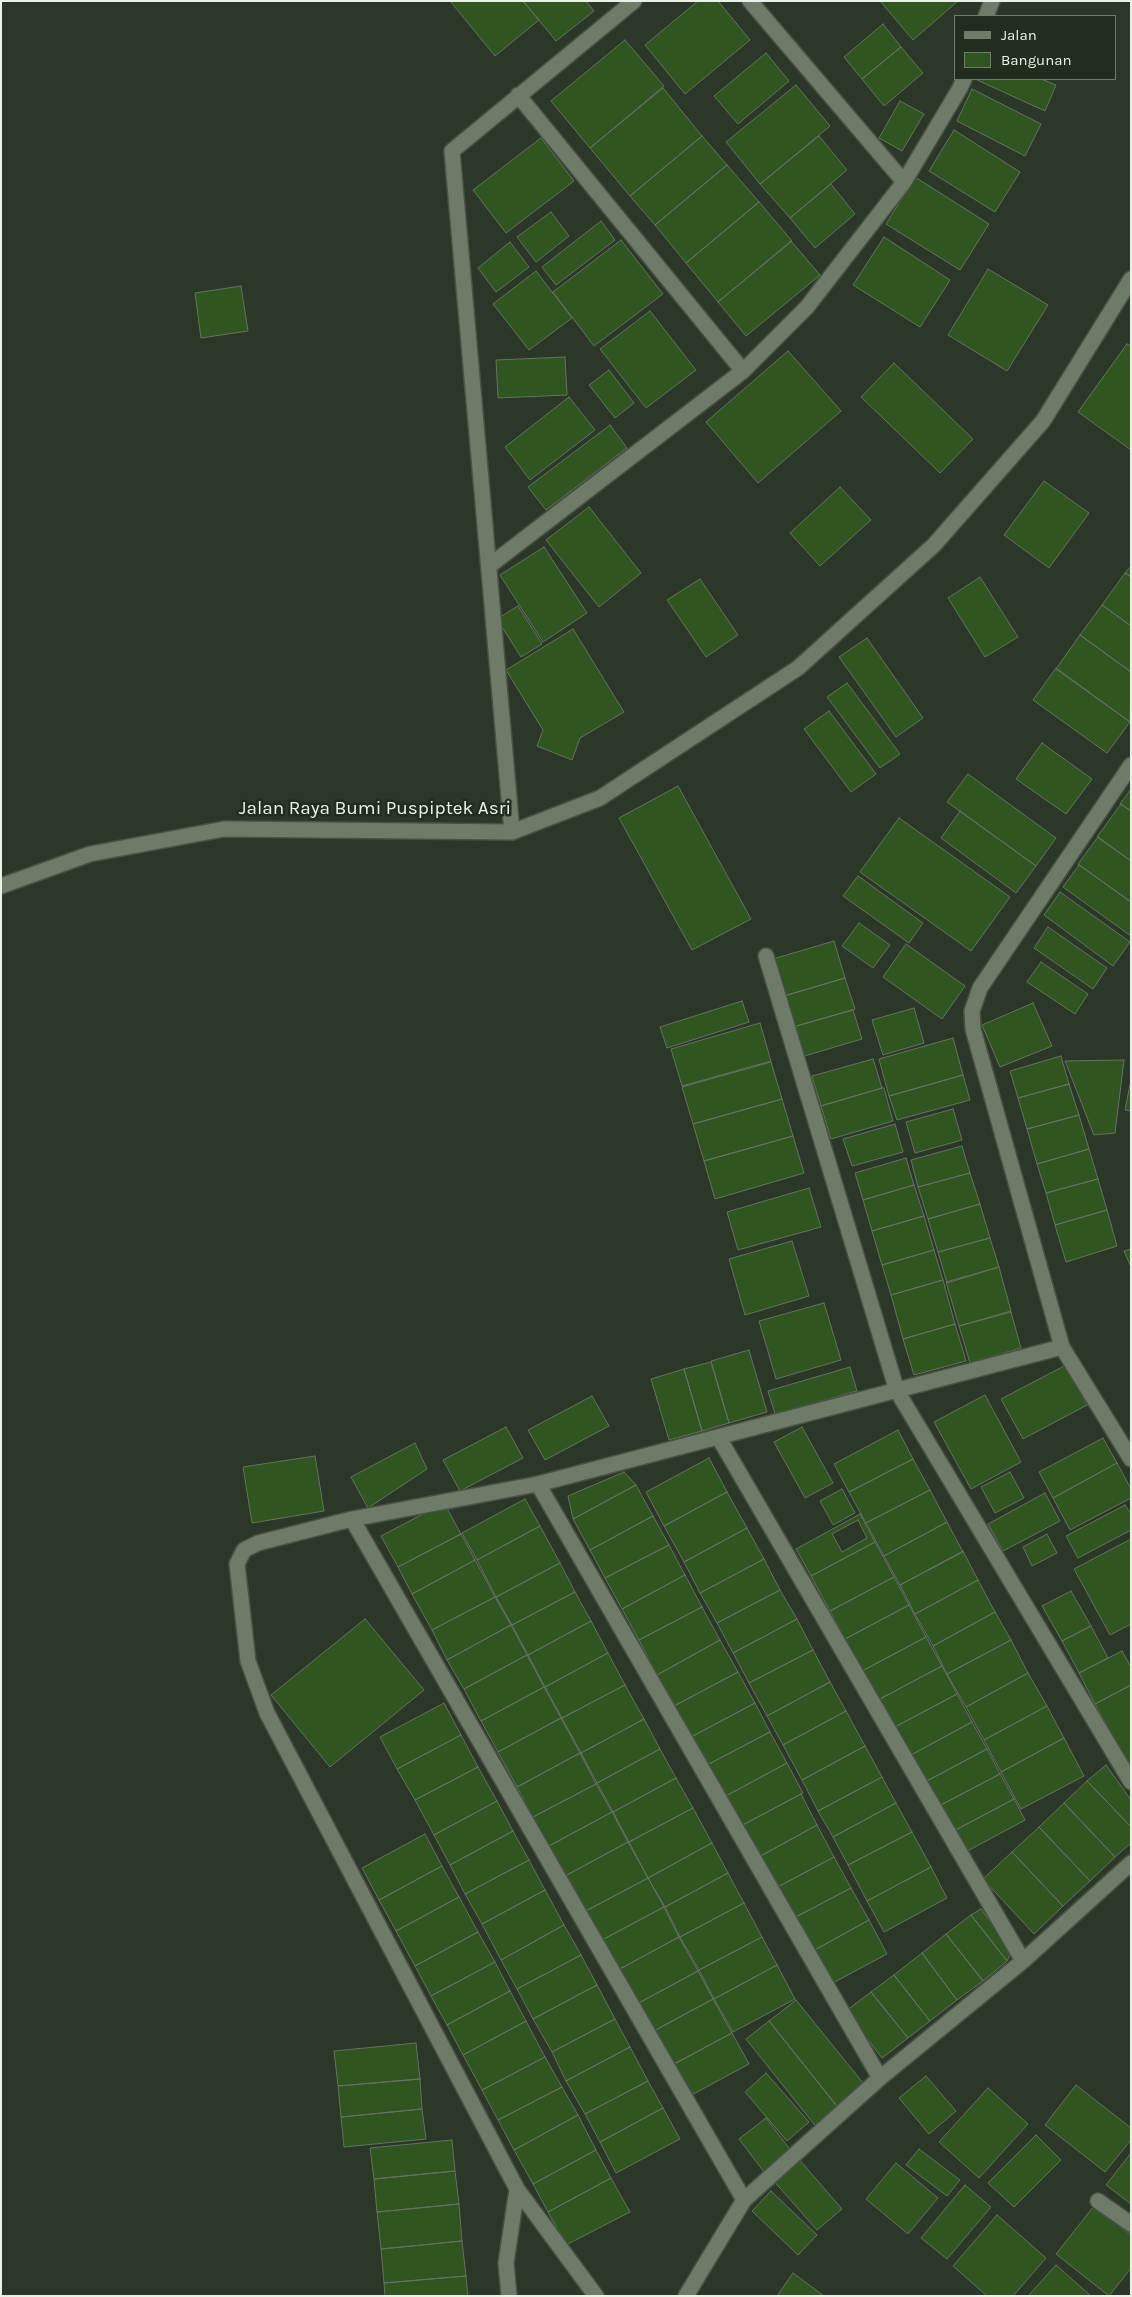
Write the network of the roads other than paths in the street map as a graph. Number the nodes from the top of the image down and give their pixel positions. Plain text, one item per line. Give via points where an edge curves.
1 (634, 1) edge
2 (750, 1) edge
3 (992, 1) edge
4 (986, 15) edge
5 (964, 80) edge
6 (518, 96) junction
7 (904, 182) junction
8 (1131, 279) edge
9 (743, 371) junction
10 (489, 566) junction
11 (1131, 764) edge
12 (512, 832) junction
13 (1, 886) edge
14 (766, 956) dead end
15 (1062, 1347) junction
16 (896, 1391) junction
17 (719, 1438) junction
18 (1131, 1459) edge
19 (538, 1484) junction
20 (352, 1518) junction
21 (1131, 1782) edge
22 (1131, 1863) edge
23 (1023, 1960) junction
24 (880, 2078) junction
25 (517, 2189) junction
26 (744, 2200) junction
27 (1098, 2201) dead end
28 (1131, 2224) edge
29 (509, 2296) edge
30 (596, 2296) edge
31 (686, 2296) edge

1 - 6 street
2 - 7 street
3 - 4 street
5 - 7 street
6 - 9 street
6 - 10 street via 452,150
7 - 9 street via 807,307
8 - 12 street, Jalan Raya Bumi Puspiptek Asri via 1043,421 934,545 798,668 600,798
9 - 10 street
10 - 12 street
11 - 15 street via 980,988 972,1011 973,1029
12 - 13 street, Jalan Raya Bumi Puspiptek Asri via 224,829 90,854
14 - 16 street
15 - 16 street
15 - 18 street
16 - 17 street
16 - 21 street
17 - 19 street
17 - 23 street
19 - 20 street
19 - 24 street
20 - 25 street via 258,1543 244,1550 236,1564 248,1661 267,1713
20 - 26 street
22 - 23 street
23 - 24 street
24 - 26 street
25 - 29 street via 506,2264
25 - 30 street
26 - 31 street
27 - 28 street

